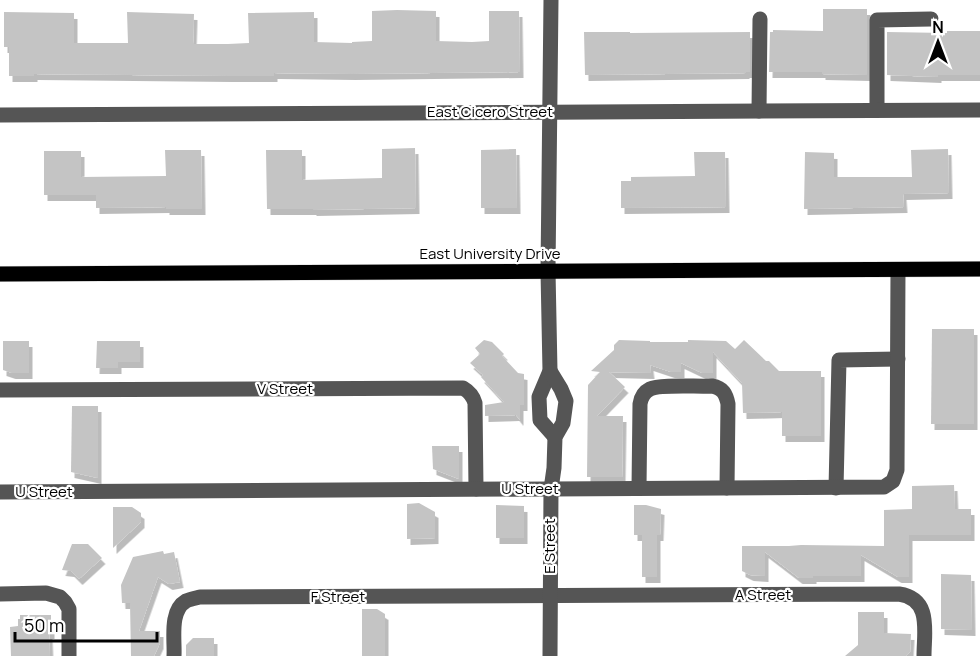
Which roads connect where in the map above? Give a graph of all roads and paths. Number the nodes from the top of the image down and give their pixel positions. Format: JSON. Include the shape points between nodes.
{"nodes":[{"id":1,"x":551,"y":0,"type":"edge"},
{"id":2,"x":760,"y":19,"type":"dead end"},
{"id":3,"x":932,"y":19,"type":"dead end"},
{"id":4,"x":980,"y":110,"type":"edge"},
{"id":5,"x":759,"y":111,"type":"junction"},
{"id":6,"x":877,"y":111,"type":"junction"},
{"id":7,"x":550,"y":112,"type":"junction"},
{"id":8,"x":0,"y":115,"type":"edge"},
{"id":9,"x":980,"y":269,"type":"edge"},
{"id":10,"x":898,"y":270,"type":"junction"},
{"id":11,"x":548,"y":271,"type":"junction"},
{"id":12,"x":0,"y":274,"type":"edge"},
{"id":13,"x":898,"y":359,"type":"junction"},
{"id":14,"x":550,"y":371,"type":"junction"},
{"id":15,"x":0,"y":390,"type":"edge"},
{"id":16,"x":555,"y":437,"type":"junction"},
{"id":17,"x":639,"y":488,"type":"junction"},
{"id":18,"x":727,"y":488,"type":"junction"},
{"id":19,"x":836,"y":488,"type":"junction"},
{"id":20,"x":476,"y":489,"type":"junction"},
{"id":21,"x":551,"y":489,"type":"junction"},
{"id":22,"x":0,"y":492,"type":"edge"},
{"id":23,"x":0,"y":594,"type":"edge"},
{"id":24,"x":550,"y":596,"type":"junction"},
{"id":25,"x":69,"y":656,"type":"edge"},
{"id":26,"x":174,"y":656,"type":"edge"},
{"id":27,"x":550,"y":656,"type":"edge"},
{"id":28,"x":924,"y":656,"type":"edge"}],
"edges":[{"from":1,"to":7,"type":"street","name":"E Street"},
{"from":2,"to":5,"type":"street"},
{"from":3,"to":6,"type":"street","via":[[877,20]]},
{"from":4,"to":6,"type":"street","name":"East Cicero Street"},
{"from":5,"to":6,"type":"street","name":"East Cicero Street"},
{"from":5,"to":7,"type":"street","name":"East Cicero Street"},
{"from":7,"to":8,"type":"street","name":"East Cicero Street"},
{"from":7,"to":11,"type":"street","name":"E Street"},
{"from":9,"to":10,"type":"main road","name":"East University Drive"},
{"from":10,"to":11,"type":"main road","name":"East University Drive"},
{"from":10,"to":13,"type":"street","name":"U Street"},
{"from":11,"to":12,"type":"main road","name":"East University Drive"},
{"from":11,"to":14,"type":"street","name":"E Street"},
{"from":13,"to":19,"type":"street","name":"U Street","via":[[897,470],[893,481],[884,487]]},
{"from":13,"to":19,"type":"street","via":[[839,360]]},
{"from":14,"to":16,"type":"street","name":"E Street","via":[[566,401],[563,423]]},
{"from":14,"to":16,"type":"street","name":"E Street","via":[[539,397],[540,420]]},
{"from":15,"to":20,"type":"street","name":"V Street","via":[[463,388],[476,403]]},
{"from":16,"to":21,"type":"street","name":"E Street"},
{"from":17,"to":18,"type":"street","name":"U Street"},
{"from":17,"to":18,"type":"street","via":[[640,404],[644,393],[658,387],[712,386],[723,390],[728,404]]},
{"from":17,"to":21,"type":"street","name":"U Street"},
{"from":18,"to":19,"type":"street","name":"U Street"},
{"from":20,"to":21,"type":"street","name":"U Street"},
{"from":20,"to":22,"type":"street","name":"U Street"},
{"from":21,"to":24,"type":"street","name":"E Street"},
{"from":23,"to":25,"type":"street","via":[[46,593],[60,597],[69,609]]},
{"from":24,"to":26,"type":"street","name":"F Street","via":[[200,597],[186,601],[176,614]]},
{"from":24,"to":27,"type":"street","name":"E Street"},
{"from":24,"to":28,"type":"street","name":"A Street","via":[[908,595],[915,598],[923,611]]}]}
